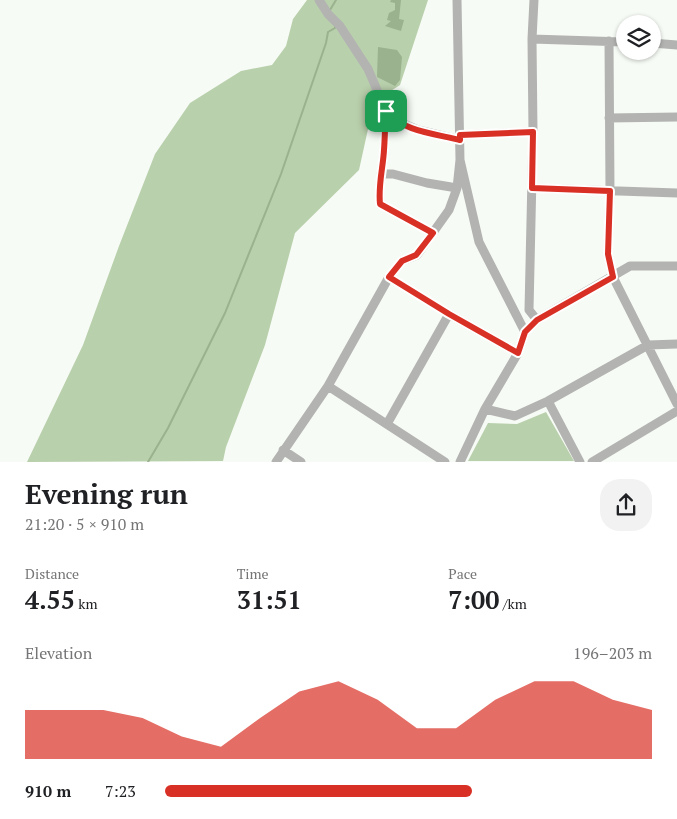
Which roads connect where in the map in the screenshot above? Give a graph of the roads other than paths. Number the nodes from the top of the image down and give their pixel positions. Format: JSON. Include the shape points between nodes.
{"nodes":[{"id":1,"x":319,"y":0,"type":"edge"},
{"id":2,"x":457,"y":0,"type":"edge"},
{"id":3,"x":534,"y":0,"type":"edge"},
{"id":4,"x":532,"y":39,"type":"junction"},
{"id":5,"x":609,"y":41,"type":"junction"},
{"id":6,"x":616,"y":41,"type":"edge"},
{"id":7,"x":661,"y":44,"type":"edge"},
{"id":8,"x":677,"y":45,"type":"edge"},
{"id":9,"x":386,"y":111,"type":"junction"},
{"id":10,"x":677,"y":117,"type":"edge"},
{"id":11,"x":609,"y":118,"type":"junction"},
{"id":12,"x":533,"y":132,"type":"junction"},
{"id":13,"x":460,"y":137,"type":"junction"},
{"id":14,"x":460,"y":160,"type":"junction"},
{"id":15,"x":381,"y":174,"type":"junction"},
{"id":16,"x":458,"y":188,"type":"junction"},
{"id":17,"x":532,"y":188,"type":"junction"},
{"id":18,"x":610,"y":191,"type":"junction"},
{"id":19,"x":677,"y":193,"type":"edge"},
{"id":20,"x":433,"y":233,"type":"junction"},
{"id":21,"x":677,"y":266,"type":"edge"},
{"id":22,"x":389,"y":277,"type":"junction"},
{"id":23,"x":613,"y":277,"type":"junction"},
{"id":24,"x":449,"y":314,"type":"junction"},
{"id":25,"x":537,"y":320,"type":"junction"},
{"id":26,"x":525,"y":332,"type":"junction"},
{"id":27,"x":677,"y":344,"type":"edge"},
{"id":28,"x":648,"y":345,"type":"junction"},
{"id":29,"x":518,"y":353,"type":"junction"},
{"id":30,"x":328,"y":386,"type":"junction"},
{"id":31,"x":548,"y":401,"type":"junction"},
{"id":32,"x":677,"y":404,"type":"edge"},
{"id":33,"x":485,"y":409,"type":"junction"},
{"id":34,"x":677,"y":411,"type":"edge"},
{"id":35,"x":387,"y":424,"type":"junction"},
{"id":36,"x":283,"y":450,"type":"junction"},
{"id":37,"x":276,"y":462,"type":"edge"},
{"id":38,"x":301,"y":462,"type":"edge"},
{"id":39,"x":445,"y":462,"type":"edge"},
{"id":40,"x":460,"y":462,"type":"edge"},
{"id":41,"x":580,"y":462,"type":"edge"},
{"id":42,"x":592,"y":462,"type":"edge"}],
"edges":[{"from":1,"to":9,"type":"street","via":[[368,69]]},
{"from":2,"to":13,"type":"street"},
{"from":3,"to":4,"type":"street"},
{"from":4,"to":5,"type":"street"},
{"from":4,"to":12,"type":"street"},
{"from":5,"to":6,"type":"street"},
{"from":5,"to":11,"type":"street"},
{"from":7,"to":8,"type":"street"},
{"from":9,"to":13,"type":"street","via":[[392,119],[418,130]]},
{"from":9,"to":15,"type":"street"},
{"from":10,"to":11,"type":"street"},
{"from":11,"to":18,"type":"street"},
{"from":12,"to":13,"type":"street"},
{"from":12,"to":17,"type":"street"},
{"from":13,"to":14,"type":"street"},
{"from":14,"to":16,"type":"street"},
{"from":14,"to":26,"type":"street","via":[[479,242]]},
{"from":15,"to":16,"type":"street"},
{"from":15,"to":20,"type":"street","via":[[380,204]]},
{"from":16,"to":20,"type":"street","via":[[449,210]]},
{"from":17,"to":18,"type":"street"},
{"from":17,"to":25,"type":"street","via":[[529,310]]},
{"from":18,"to":19,"type":"street"},
{"from":18,"to":23,"type":"street","via":[[608,254]]},
{"from":20,"to":22,"type":"street","via":[[416,255],[402,261]]},
{"from":21,"to":23,"type":"street","via":[[630,266]]},
{"from":22,"to":24,"type":"street"},
{"from":22,"to":30,"type":"street"},
{"from":23,"to":25,"type":"street"},
{"from":23,"to":28,"type":"street"},
{"from":24,"to":29,"type":"street"},
{"from":24,"to":35,"type":"street"},
{"from":25,"to":26,"type":"street"},
{"from":26,"to":29,"type":"street"},
{"from":27,"to":28,"type":"street"},
{"from":28,"to":31,"type":"street"},
{"from":28,"to":32,"type":"street"},
{"from":29,"to":33,"type":"street"},
{"from":30,"to":35,"type":"street"},
{"from":30,"to":36,"type":"street"},
{"from":31,"to":33,"type":"street","via":[[515,416]]},
{"from":31,"to":41,"type":"street"},
{"from":33,"to":40,"type":"street"},
{"from":34,"to":42,"type":"street"},
{"from":35,"to":39,"type":"street"},
{"from":36,"to":37,"type":"street"},
{"from":36,"to":38,"type":"street"}]}
